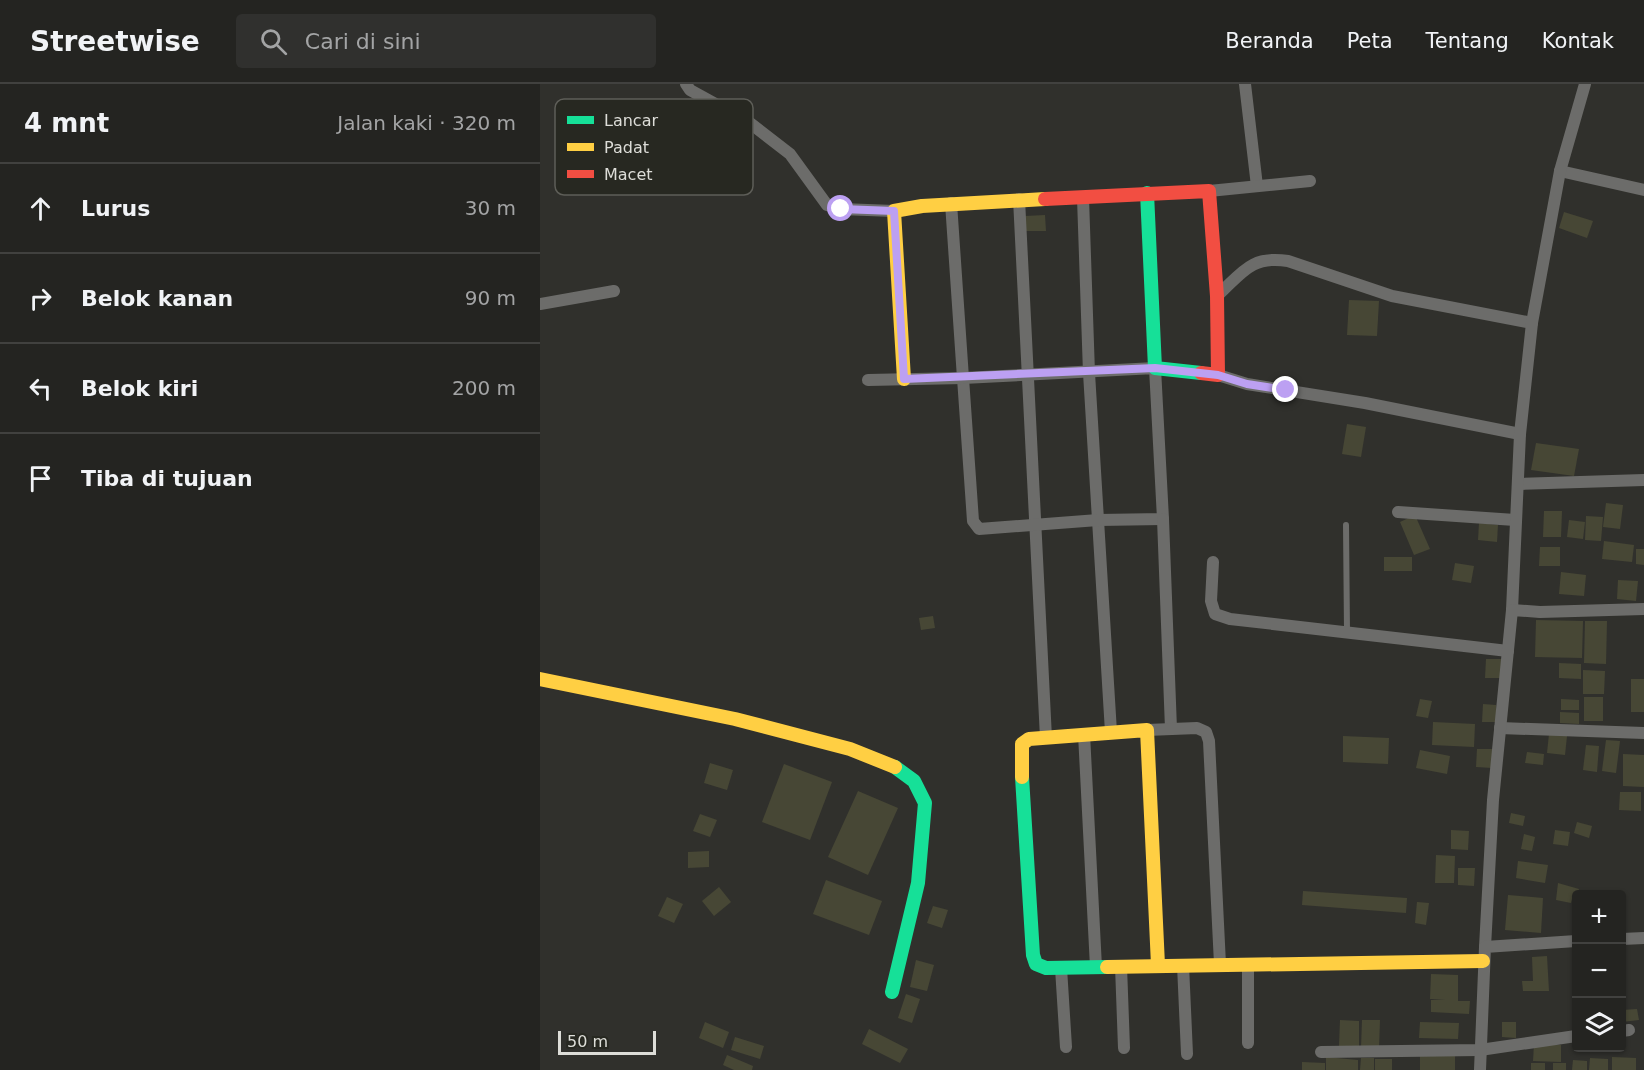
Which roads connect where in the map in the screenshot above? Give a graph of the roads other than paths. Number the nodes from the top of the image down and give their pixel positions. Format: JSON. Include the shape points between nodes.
{"nodes":[{"id":1,"x":686,"y":84,"type":"edge"},
{"id":2,"x":1245,"y":84,"type":"edge"},
{"id":3,"x":1585,"y":84,"type":"edge"},
{"id":4,"x":706,"y":99,"type":"edge"},
{"id":5,"x":753,"y":125,"type":"edge"},
{"id":6,"x":1560,"y":171,"type":"junction"},
{"id":7,"x":1310,"y":181,"type":"dead end"},
{"id":8,"x":1257,"y":186,"type":"junction"},
{"id":9,"x":1644,"y":190,"type":"edge"},
{"id":10,"x":1209,"y":191,"type":"junction"},
{"id":11,"x":1147,"y":193,"type":"junction"},
{"id":12,"x":1083,"y":198,"type":"junction"},
{"id":13,"x":1019,"y":199,"type":"junction"},
{"id":14,"x":951,"y":203,"type":"junction"},
{"id":15,"x":894,"y":211,"type":"junction"},
{"id":16,"x":614,"y":291,"type":"dead end"},
{"id":17,"x":1217,"y":296,"type":"junction"},
{"id":18,"x":540,"y":304,"type":"edge"},
{"id":19,"x":1532,"y":322,"type":"junction"},
{"id":20,"x":1155,"y":368,"type":"junction"},
{"id":21,"x":1089,"y":373,"type":"junction"},
{"id":22,"x":1027,"y":375,"type":"junction"},
{"id":23,"x":1218,"y":375,"type":"junction"},
{"id":24,"x":963,"y":378,"type":"junction"},
{"id":25,"x":904,"y":379,"type":"junction"},
{"id":26,"x":868,"y":380,"type":"dead end"},
{"id":27,"x":1520,"y":434,"type":"junction"},
{"id":28,"x":1644,"y":480,"type":"edge"},
{"id":29,"x":1519,"y":484,"type":"junction"},
{"id":30,"x":1398,"y":512,"type":"dead end"},
{"id":31,"x":1163,"y":519,"type":"junction"},
{"id":32,"x":1098,"y":520,"type":"junction"},
{"id":33,"x":1515,"y":520,"type":"junction"},
{"id":34,"x":1034,"y":525,"type":"junction"},
{"id":35,"x":1346,"y":525,"type":"dead end"},
{"id":36,"x":1213,"y":562,"type":"dead end"},
{"id":37,"x":1644,"y":609,"type":"edge"},
{"id":38,"x":1512,"y":610,"type":"junction"},
{"id":39,"x":1347,"y":632,"type":"junction"},
{"id":40,"x":1508,"y":651,"type":"junction"},
{"id":41,"x":540,"y":679,"type":"edge"},
{"id":42,"x":1500,"y":728,"type":"junction"},
{"id":43,"x":1171,"y":729,"type":"junction"},
{"id":44,"x":1147,"y":730,"type":"junction"},
{"id":45,"x":1111,"y":732,"type":"junction"},
{"id":46,"x":1644,"y":733,"type":"edge"},
{"id":47,"x":1084,"y":734,"type":"junction"},
{"id":48,"x":1046,"y":738,"type":"junction"},
{"id":49,"x":1644,"y":938,"type":"edge"},
{"id":50,"x":1626,"y":939,"type":"edge"},
{"id":51,"x":1572,"y":942,"type":"edge"},
{"id":52,"x":1484,"y":954,"type":"junction"},
{"id":53,"x":1220,"y":964,"type":"junction"},
{"id":54,"x":1248,"y":964,"type":"junction"},
{"id":55,"x":1158,"y":965,"type":"junction"},
{"id":56,"x":1184,"y":965,"type":"junction"},
{"id":57,"x":1121,"y":966,"type":"junction"},
{"id":58,"x":1096,"y":967,"type":"junction"},
{"id":59,"x":1061,"y":968,"type":"junction"},
{"id":60,"x":892,"y":992,"type":"dead end"},
{"id":61,"x":1572,"y":1037,"type":"edge"},
{"id":62,"x":1248,"y":1043,"type":"dead end"},
{"id":63,"x":1066,"y":1047,"type":"dead end"},
{"id":64,"x":1124,"y":1048,"type":"dead end"},
{"id":65,"x":1480,"y":1050,"type":"junction"},
{"id":66,"x":1321,"y":1052,"type":"dead end"},
{"id":67,"x":1187,"y":1054,"type":"dead end"},
{"id":68,"x":1480,"y":1070,"type":"edge"}],
"edges":[{"from":1,"to":4,"type":"street"},
{"from":2,"to":8,"type":"street"},
{"from":3,"to":6,"type":"street"},
{"from":5,"to":15,"type":"street","via":[[790,154],[827,206]]},
{"from":6,"to":9,"type":"street"},
{"from":6,"to":19,"type":"street"},
{"from":7,"to":8,"type":"street"},
{"from":8,"to":10,"type":"street"},
{"from":10,"to":11,"type":"street"},
{"from":10,"to":17,"type":"street"},
{"from":11,"to":12,"type":"street"},
{"from":11,"to":20,"type":"street"},
{"from":12,"to":13,"type":"street"},
{"from":12,"to":21,"type":"street"},
{"from":13,"to":14,"type":"street"},
{"from":13,"to":22,"type":"street"},
{"from":14,"to":15,"type":"street"},
{"from":14,"to":24,"type":"street"},
{"from":15,"to":25,"type":"street"},
{"from":16,"to":18,"type":"street"},
{"from":17,"to":19,"type":"street","via":[[1257,261],[1271,258],[1392,296]]},
{"from":17,"to":23,"type":"street"},
{"from":19,"to":27,"type":"street"},
{"from":20,"to":21,"type":"street"},
{"from":20,"to":23,"type":"street"},
{"from":20,"to":31,"type":"street"},
{"from":21,"to":22,"type":"street"},
{"from":21,"to":32,"type":"street"},
{"from":22,"to":24,"type":"street"},
{"from":22,"to":34,"type":"street"},
{"from":23,"to":27,"type":"street","via":[[1247,384]]},
{"from":24,"to":25,"type":"street"},
{"from":24,"to":34,"type":"street","via":[[973,521],[979,529]]},
{"from":25,"to":26,"type":"street"},
{"from":27,"to":29,"type":"street"},
{"from":28,"to":29,"type":"street"},
{"from":29,"to":33,"type":"street"},
{"from":30,"to":33,"type":"street"},
{"from":31,"to":32,"type":"street"},
{"from":31,"to":43,"type":"street"},
{"from":32,"to":34,"type":"street"},
{"from":32,"to":45,"type":"street"},
{"from":33,"to":38,"type":"street"},
{"from":34,"to":48,"type":"street"},
{"from":35,"to":39,"type":"lane"},
{"from":36,"to":39,"type":"street","via":[[1211,601],[1215,614]]},
{"from":37,"to":38,"type":"street"},
{"from":38,"to":40,"type":"street"},
{"from":39,"to":40,"type":"street"},
{"from":40,"to":42,"type":"street"},
{"from":41,"to":60,"type":"street","via":[[735,719],[850,749],[890,763],[914,781],[925,803],[924,832],[918,883]]},
{"from":42,"to":46,"type":"street"},
{"from":42,"to":52,"type":"street"},
{"from":43,"to":44,"type":"street"},
{"from":43,"to":53,"type":"street","via":[[1197,728],[1206,732],[1209,741]]},
{"from":44,"to":45,"type":"street"},
{"from":44,"to":55,"type":"street"},
{"from":45,"to":47,"type":"street"},
{"from":47,"to":48,"type":"street"},
{"from":47,"to":58,"type":"street"},
{"from":48,"to":59,"type":"street","via":[[1029,739],[1022,744],[1033,955],[1036,964]]},
{"from":49,"to":50,"type":"street"},
{"from":51,"to":52,"type":"street"},
{"from":52,"to":54,"type":"street"},
{"from":52,"to":65,"type":"street"},
{"from":53,"to":54,"type":"street"},
{"from":53,"to":56,"type":"street"},
{"from":54,"to":62,"type":"street"},
{"from":55,"to":56,"type":"street"},
{"from":55,"to":57,"type":"street"},
{"from":56,"to":67,"type":"street"},
{"from":57,"to":58,"type":"street"},
{"from":57,"to":64,"type":"street"},
{"from":58,"to":59,"type":"street"},
{"from":59,"to":63,"type":"street"},
{"from":61,"to":65,"type":"street"},
{"from":65,"to":66,"type":"street"},
{"from":65,"to":68,"type":"street"}]}
